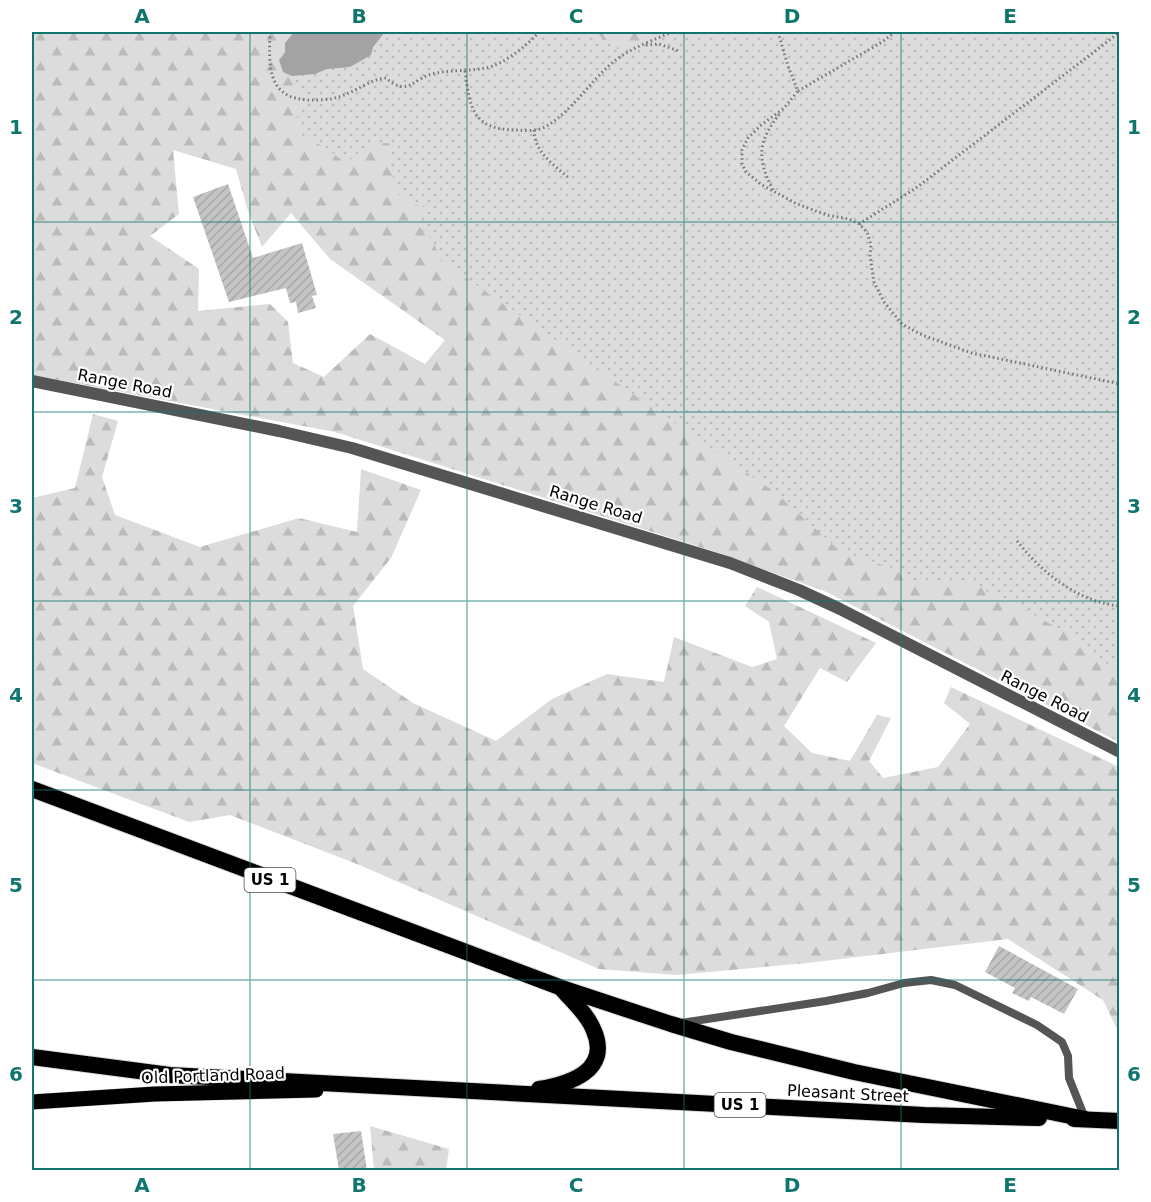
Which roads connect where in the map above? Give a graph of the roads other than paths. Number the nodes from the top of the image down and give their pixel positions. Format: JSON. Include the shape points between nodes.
{"nodes":[{"id":1,"x":32,"y":381,"type":"edge"},
{"id":2,"x":1119,"y":752,"type":"edge"},
{"id":3,"x":32,"y":789,"type":"edge"},
{"id":4,"x":562,"y":988,"type":"junction"},
{"id":5,"x":671,"y":1024,"type":"junction"},
{"id":6,"x":32,"y":1057,"type":"edge"},
{"id":7,"x":395,"y":1088,"type":"junction"},
{"id":8,"x":518,"y":1093,"type":"junction"},
{"id":9,"x":32,"y":1102,"type":"edge"},
{"id":10,"x":1085,"y":1119,"type":"junction"},
{"id":11,"x":1119,"y":1121,"type":"edge"}],
"edges":[{"from":1,"to":2,"type":"street","name":"Range Road","via":[[352,448],[730,563],[840,609]]},
{"from":3,"to":4,"type":"highway","number":"US 1"},
{"from":4,"to":5,"type":"highway","number":"US 1"},
{"from":4,"to":8,"type":"highway","via":[[594,1031],[596,1056],[583,1076]]},
{"from":5,"to":10,"type":"highway","number":"US 1","via":[[854,1072]]},
{"from":5,"to":10,"type":"lane","via":[[826,1001],[931,980],[955,986],[1036,1025],[1062,1042],[1068,1056],[1069,1078]]},
{"from":6,"to":7,"type":"highway","name":"Pleasant Street","via":[[170,1075]]},
{"from":7,"to":8,"type":"highway","name":"Pleasant Street","number":"US 1"},
{"from":7,"to":9,"type":"main road","name":"Old Portland Road","number":"US 1","via":[[155,1094]]},
{"from":8,"to":10,"type":"highway","name":"Pleasant Street","number":"US 1","via":[[924,1115]]},
{"from":10,"to":11,"type":"highway","name":"Pleasant Street","number":"US 1"}]}
